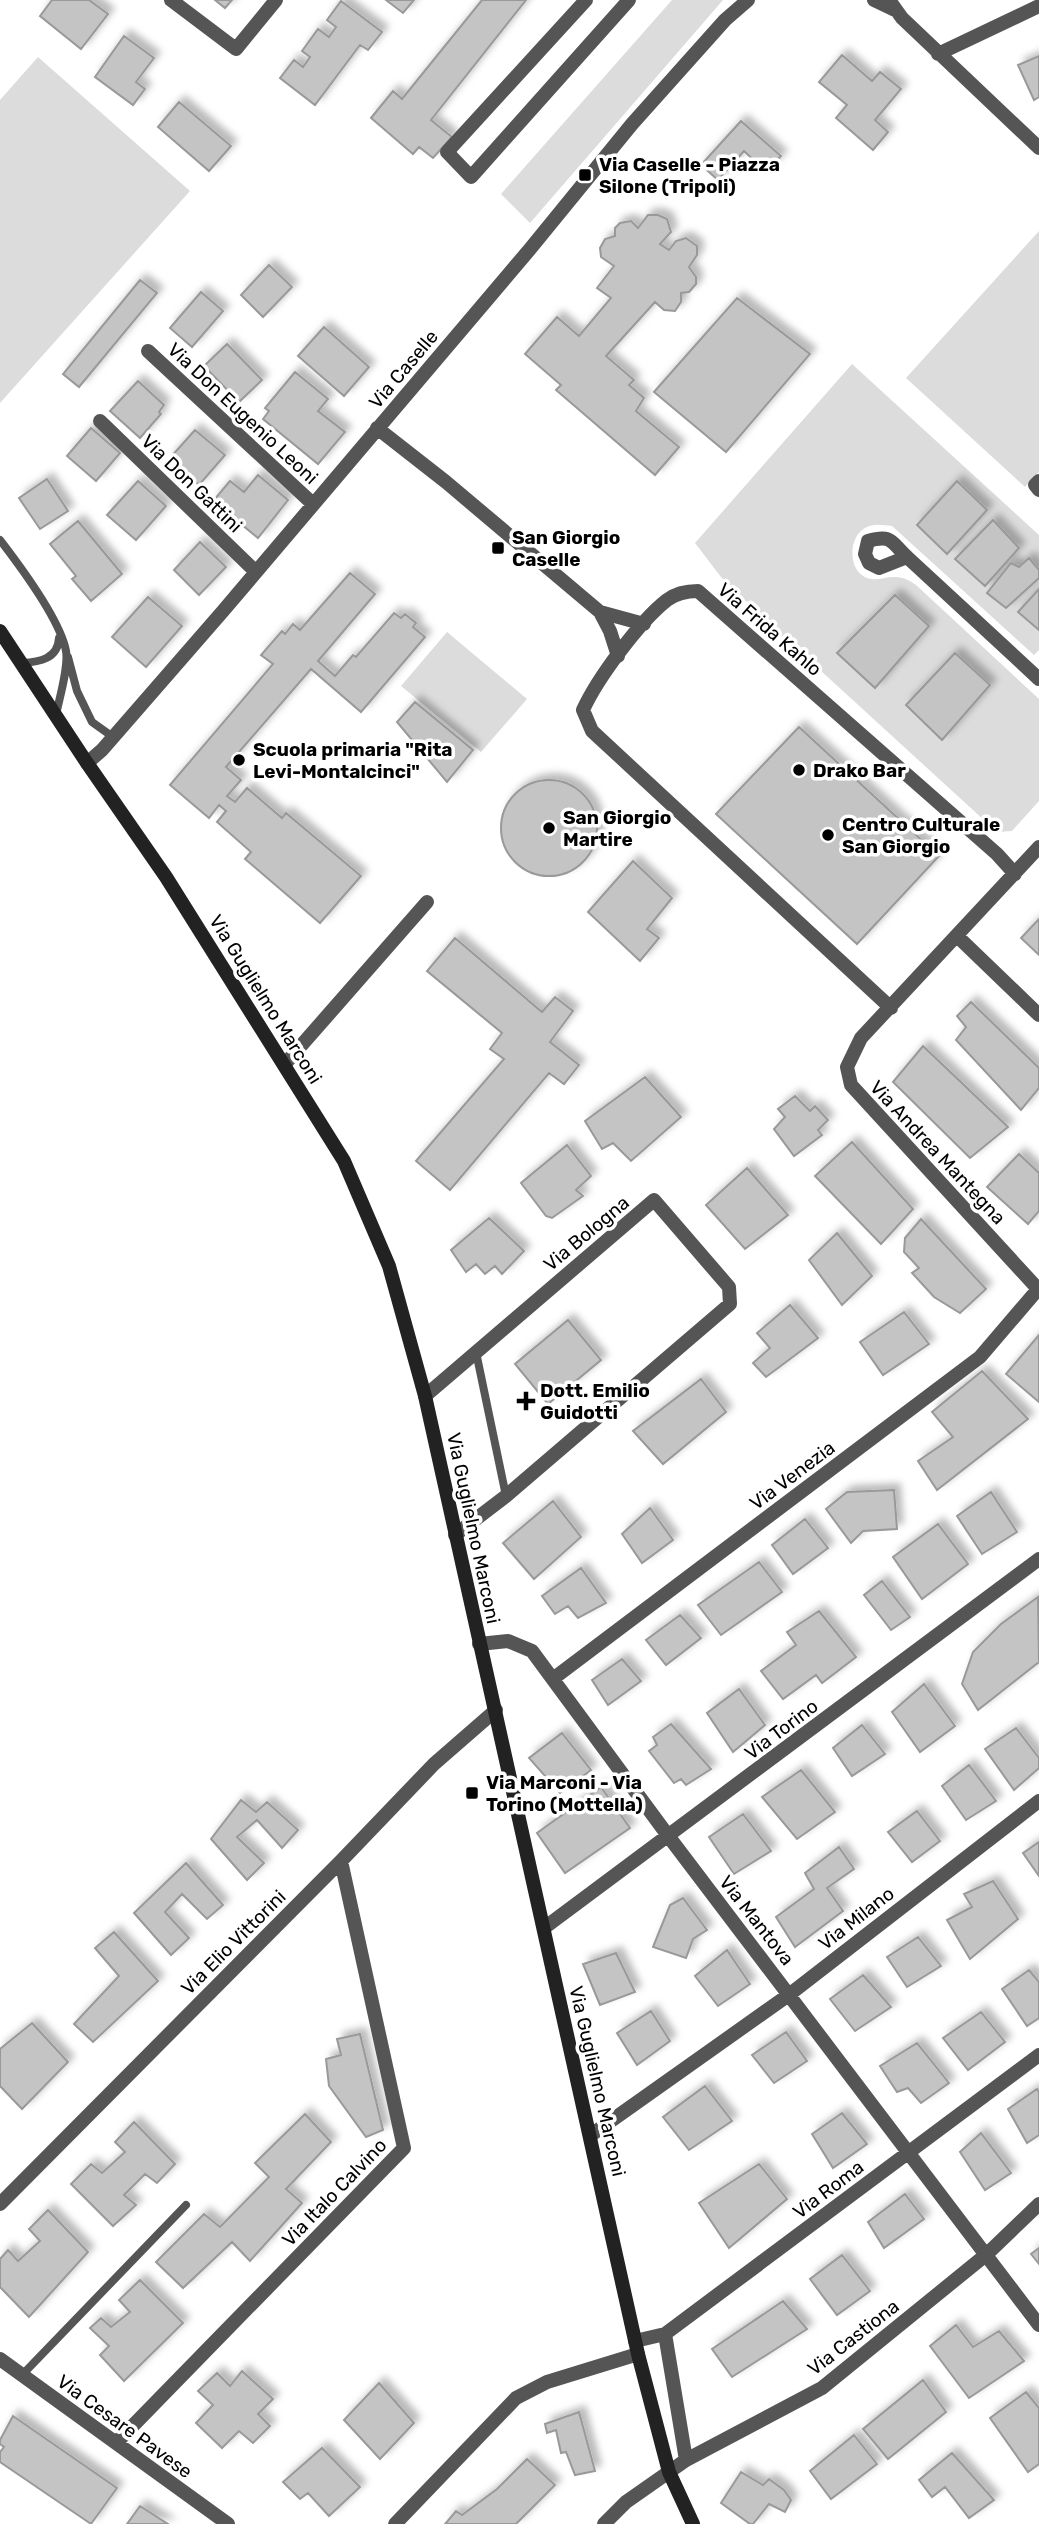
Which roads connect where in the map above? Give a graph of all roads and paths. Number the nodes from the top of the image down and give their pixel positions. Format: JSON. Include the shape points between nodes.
{"nodes":[{"id":1,"x":171,"y":0,"type":"edge"},
{"id":2,"x":276,"y":0,"type":"edge"},
{"id":3,"x":586,"y":0,"type":"edge"},
{"id":4,"x":629,"y":0,"type":"edge"},
{"id":5,"x":748,"y":0,"type":"edge"},
{"id":6,"x":874,"y":0,"type":"edge"},
{"id":7,"x":893,"y":6,"type":"edge"},
{"id":8,"x":1039,"y":6,"type":"edge"},
{"id":9,"x":938,"y":54,"type":"junction"},
{"id":10,"x":1039,"y":148,"type":"edge"},
{"id":11,"x":148,"y":351,"type":"dead end"},
{"id":12,"x":100,"y":421,"type":"dead end"},
{"id":13,"x":377,"y":428,"type":"junction"},
{"id":14,"x":1039,"y":481,"type":"edge"},
{"id":15,"x":1039,"y":490,"type":"edge"},
{"id":16,"x":313,"y":504,"type":"junction"},
{"id":17,"x":0,"y":540,"type":"edge"},
{"id":18,"x":907,"y":557,"type":"dead end"},
{"id":19,"x":256,"y":572,"type":"junction"},
{"id":20,"x":600,"y":612,"type":"junction"},
{"id":21,"x":643,"y":624,"type":"junction"},
{"id":22,"x":0,"y":631,"type":"edge"},
{"id":23,"x":60,"y":632,"type":"junction"},
{"id":24,"x":67,"y":653,"type":"junction"},
{"id":25,"x":618,"y":656,"type":"junction"},
{"id":26,"x":22,"y":663,"type":"junction"},
{"id":27,"x":1039,"y":679,"type":"edge"},
{"id":28,"x":57,"y":715,"type":"junction"},
{"id":29,"x":113,"y":737,"type":"junction"},
{"id":30,"x":87,"y":763,"type":"junction"},
{"id":31,"x":1039,"y":847,"type":"edge"},
{"id":32,"x":1015,"y":874,"type":"junction"},
{"id":33,"x":427,"y":902,"type":"dead end"},
{"id":34,"x":957,"y":936,"type":"junction"},
{"id":35,"x":891,"y":1008,"type":"junction"},
{"id":36,"x":1039,"y":1015,"type":"edge"},
{"id":37,"x":285,"y":1064,"type":"junction"},
{"id":38,"x":1038,"y":1289,"type":"edge"},
{"id":39,"x":476,"y":1352,"type":"junction"},
{"id":40,"x":425,"y":1396,"type":"junction"},
{"id":41,"x":506,"y":1496,"type":"junction"},
{"id":42,"x":455,"y":1535,"type":"junction"},
{"id":43,"x":1039,"y":1559,"type":"edge"},
{"id":44,"x":479,"y":1644,"type":"junction"},
{"id":45,"x":554,"y":1678,"type":"junction"},
{"id":46,"x":496,"y":1710,"type":"junction"},
{"id":47,"x":1039,"y":1801,"type":"edge"},
{"id":48,"x":669,"y":1837,"type":"junction"},
{"id":49,"x":341,"y":1861,"type":"junction"},
{"id":50,"x":544,"y":1928,"type":"junction"},
{"id":51,"x":790,"y":1994,"type":"junction"},
{"id":52,"x":1039,"y":2055,"type":"edge"},
{"id":53,"x":591,"y":2135,"type":"junction"},
{"id":54,"x":909,"y":2153,"type":"junction"},
{"id":55,"x":0,"y":2204,"type":"edge"},
{"id":56,"x":1039,"y":2204,"type":"edge"},
{"id":57,"x":186,"y":2205,"type":"dead end"},
{"id":58,"x":987,"y":2254,"type":"junction"},
{"id":59,"x":1039,"y":2325,"type":"edge"},
{"id":60,"x":666,"y":2334,"type":"junction"},
{"id":61,"x":636,"y":2348,"type":"junction"},
{"id":62,"x":0,"y":2359,"type":"edge"},
{"id":63,"x":22,"y":2375,"type":"junction"},
{"id":64,"x":116,"y":2443,"type":"junction"},
{"id":65,"x":687,"y":2460,"type":"junction"},
{"id":66,"x":669,"y":2472,"type":"junction"},
{"id":67,"x":228,"y":2524,"type":"edge"},
{"id":68,"x":395,"y":2524,"type":"edge"},
{"id":69,"x":604,"y":2524,"type":"edge"},
{"id":70,"x":693,"y":2524,"type":"edge"}],
"edges":[{"from":1,"to":2,"type":"street","via":[[236,48]]},
{"from":3,"to":4,"type":"street","via":[[447,152],[471,177]]},
{"from":5,"to":13,"type":"street","name":"Via Caselle","via":[[632,124]]},
{"from":6,"to":7,"type":"street"},
{"from":7,"to":9,"type":"street"},
{"from":8,"to":9,"type":"street"},
{"from":9,"to":10,"type":"street"},
{"from":11,"to":16,"type":"street","name":"Via Don Eugenio Leoni"},
{"from":12,"to":19,"type":"street","name":"Via Don Gattini"},
{"from":13,"to":16,"type":"street","name":"Via Caselle"},
{"from":13,"to":20,"type":"street"},
{"from":14,"to":15,"type":"street","via":[[1035,485]]},
{"from":16,"to":19,"type":"street","name":"Via Caselle"},
{"from":17,"to":23,"type":"lane","via":[[26,573]]},
{"from":18,"to":27,"type":"street"},
{"from":19,"to":29,"type":"street","name":"Via Caselle"},
{"from":20,"to":21,"type":"street"},
{"from":20,"to":25,"type":"street"},
{"from":21,"to":25,"type":"street","name":"Via Frida Kahlo"},
{"from":21,"to":32,"type":"street","name":"Via Frida Kahlo","via":[[668,599],[698,591]]},
{"from":22,"to":26,"type":"main road","name":"Via Guglielmo Marconi"},
{"from":23,"to":24,"type":"lane"},
{"from":23,"to":26,"type":"lane","via":[[52,656]]},
{"from":24,"to":28,"type":"lane"},
{"from":24,"to":29,"type":"lane","via":[[77,691],[92,722]]},
{"from":25,"to":35,"type":"street","name":"Via Frida Kahlo","via":[[593,688],[583,710],[592,732]]},
{"from":26,"to":28,"type":"main road","name":"Via Guglielmo Marconi"},
{"from":28,"to":30,"type":"main road","name":"Via Guglielmo Marconi"},
{"from":29,"to":30,"type":"street","name":"Via Caselle"},
{"from":30,"to":37,"type":"main road","name":"Via Guglielmo Marconi"},
{"from":31,"to":32,"type":"street","name":"Via Andrea Mantegna"},
{"from":32,"to":34,"type":"street","name":"Via Andrea Mantegna"},
{"from":33,"to":37,"type":"street"},
{"from":34,"to":35,"type":"street","name":"Via Andrea Mantegna"},
{"from":34,"to":36,"type":"street"},
{"from":35,"to":38,"type":"street","name":"Via Andrea Mantegna","via":[[851,1054],[847,1067],[851,1086]]},
{"from":37,"to":40,"type":"main road","name":"Via Guglielmo Marconi","via":[[344,1161],[389,1266]]},
{"from":38,"to":45,"type":"street","name":"Via Venezia","via":[[980,1357]]},
{"from":39,"to":40,"type":"street","name":"Via Bologna"},
{"from":39,"to":41,"type":"lane"},
{"from":39,"to":41,"type":"street","name":"Via Bologna","via":[[654,1200],[729,1287],[730,1304]]},
{"from":40,"to":42,"type":"main road","name":"Via Guglielmo Marconi"},
{"from":41,"to":42,"type":"street","name":"Via Bologna"},
{"from":42,"to":44,"type":"main road","name":"Via Guglielmo Marconi"},
{"from":43,"to":48,"type":"street","name":"Via Torino"},
{"from":44,"to":45,"type":"street","name":"Via Mantova","via":[[508,1641],[532,1651]]},
{"from":44,"to":46,"type":"main road","name":"Via Guglielmo Marconi"},
{"from":45,"to":48,"type":"street","name":"Via Mantova"},
{"from":46,"to":49,"type":"street","name":"Via Elio Vittorini","via":[[434,1764]]},
{"from":46,"to":50,"type":"main road","name":"Via Guglielmo Marconi"},
{"from":47,"to":51,"type":"street","name":"Via Milano"},
{"from":48,"to":50,"type":"street","name":"Via Torino"},
{"from":48,"to":51,"type":"street","name":"Via Mantova"},
{"from":49,"to":55,"type":"street","name":"Via Elio Vittorini"},
{"from":49,"to":64,"type":"street","name":"Via Italo Calvino","via":[[404,2148]]},
{"from":50,"to":53,"type":"main road","name":"Via Guglielmo Marconi"},
{"from":51,"to":53,"type":"street","name":"Via Milano"},
{"from":51,"to":54,"type":"street","name":"Via Mantova"},
{"from":52,"to":54,"type":"street","name":"Via Roma"},
{"from":53,"to":61,"type":"main road","name":"Via Guglielmo Marconi"},
{"from":54,"to":58,"type":"street","name":"Via Mantova"},
{"from":54,"to":60,"type":"street","name":"Via Roma"},
{"from":56,"to":58,"type":"street","name":"Via Castiona"},
{"from":57,"to":63,"type":"lane"},
{"from":58,"to":59,"type":"street","name":"Via Mantova"},
{"from":58,"to":65,"type":"street","name":"Via Castiona","via":[[822,2388]]},
{"from":60,"to":61,"type":"street","name":"Via Roma"},
{"from":60,"to":65,"type":"street"},
{"from":61,"to":66,"type":"main road","name":"Via Guglielmo Marconi"},
{"from":61,"to":68,"type":"street","via":[[516,2398]]},
{"from":62,"to":63,"type":"street","name":"Via Cesare Pavese"},
{"from":63,"to":64,"type":"street","name":"Via Cesare Pavese"},
{"from":64,"to":67,"type":"street","name":"Via Cesare Pavese"},
{"from":65,"to":66,"type":"street","name":"Via Castiona"},
{"from":66,"to":69,"type":"street","name":"Via Castiona"},
{"from":66,"to":70,"type":"main road","name":"Via Guglielmo Marconi"}]}
